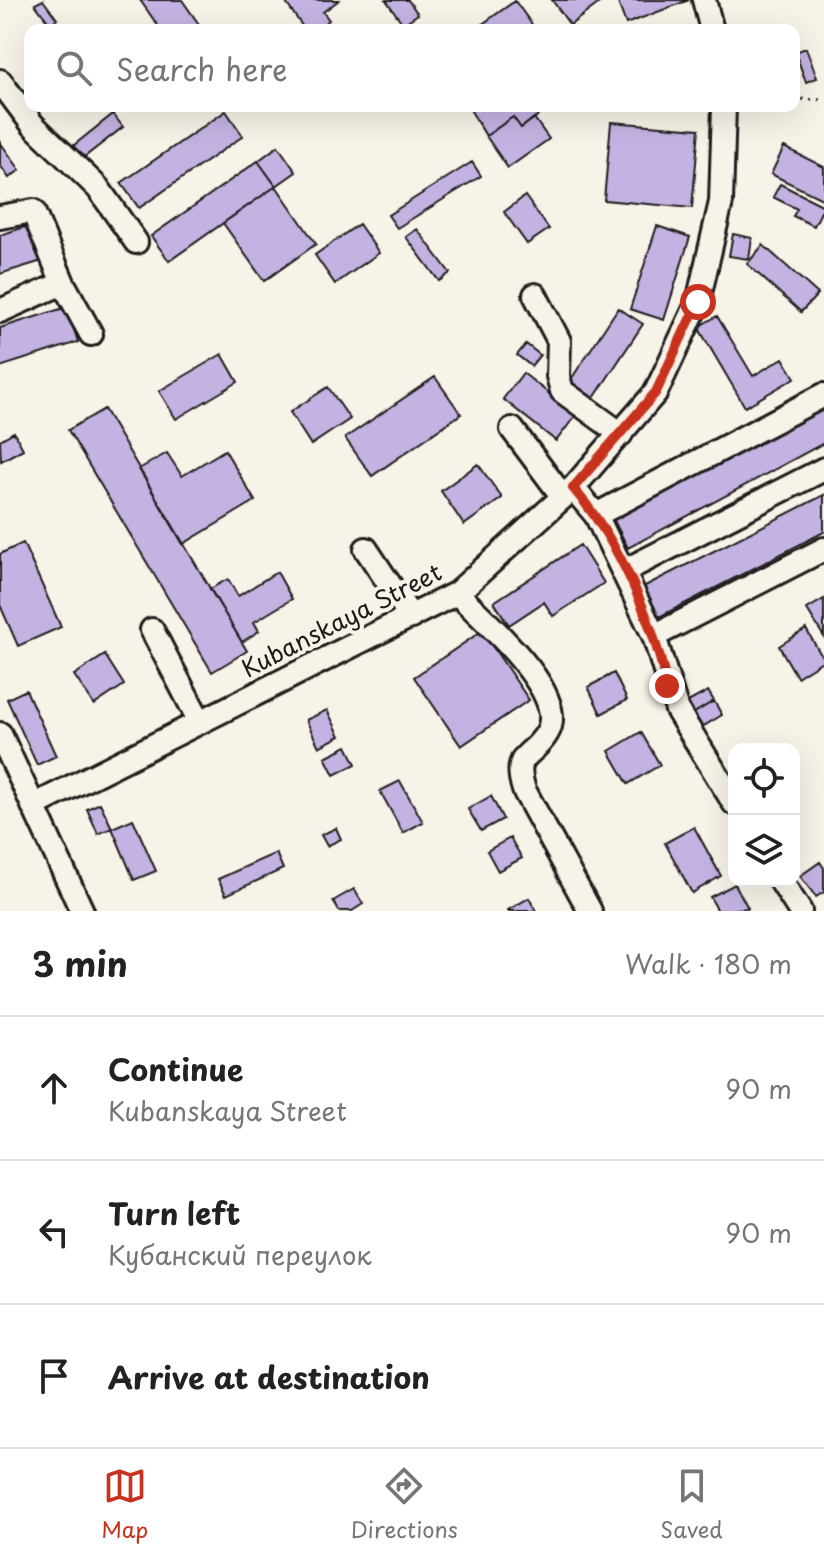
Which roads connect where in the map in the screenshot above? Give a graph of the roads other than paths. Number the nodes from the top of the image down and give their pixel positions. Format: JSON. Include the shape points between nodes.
{"nodes":[{"id":1,"x":704,"y":0,"type":"edge"},
{"id":2,"x":710,"y":24,"type":"edge"},
{"id":3,"x":0,"y":81,"type":"edge"},
{"id":4,"x":724,"y":112,"type":"edge"},
{"id":5,"x":0,"y":217,"type":"edge"},
{"id":6,"x":136,"y":242,"type":"dead end"},
{"id":7,"x":63,"y":283,"type":"junction"},
{"id":8,"x":535,"y":295,"type":"dead end"},
{"id":9,"x":0,"y":311,"type":"edge"},
{"id":10,"x":91,"y":334,"type":"dead end"},
{"id":11,"x":824,"y":395,"type":"edge"},
{"id":12,"x":512,"y":429,"type":"dead end"},
{"id":13,"x":621,"y":434,"type":"junction"},
{"id":14,"x":824,"y":469,"type":"edge"},
{"id":15,"x":568,"y":492,"type":"junction"},
{"id":16,"x":596,"y":515,"type":"junction"},
{"id":17,"x":366,"y":549,"type":"dead end"},
{"id":18,"x":824,"y":549,"type":"edge"},
{"id":19,"x":624,"y":571,"type":"junction"},
{"id":20,"x":457,"y":593,"type":"junction"},
{"id":21,"x":411,"y":617,"type":"junction"},
{"id":22,"x":152,"y":630,"type":"dead end"},
{"id":23,"x":654,"y":636,"type":"junction"},
{"id":24,"x":200,"y":722,"type":"junction"},
{"id":25,"x":0,"y":734,"type":"edge"},
{"id":26,"x":728,"y":793,"type":"edge"},
{"id":27,"x":33,"y":806,"type":"junction"},
{"id":28,"x":785,"y":887,"type":"edge"},
{"id":29,"x":82,"y":911,"type":"edge"},
{"id":30,"x":590,"y":911,"type":"edge"},
{"id":31,"x":800,"y":911,"type":"edge"}],
"edges":[{"from":1,"to":2,"type":"street"},
{"from":3,"to":6,"type":"street","via":[[33,125],[98,188]]},
{"from":4,"to":13,"type":"street","name":"Kubanskaya Street","via":[[721,202],[698,302],[656,392]]},
{"from":5,"to":7,"type":"street","via":[[33,211]]},
{"from":7,"to":9,"type":"street"},
{"from":7,"to":10,"type":"street"},
{"from":8,"to":13,"type":"street","via":[[559,341],[562,391]]},
{"from":11,"to":16,"type":"street"},
{"from":12,"to":15,"type":"street"},
{"from":13,"to":15,"type":"street","name":"Kubanskaya Street"},
{"from":14,"to":19,"type":"street"},
{"from":15,"to":16,"type":"street"},
{"from":15,"to":20,"type":"street","name":"Kubanskaya Street"},
{"from":16,"to":19,"type":"street"},
{"from":17,"to":21,"type":"street"},
{"from":18,"to":23,"type":"street"},
{"from":19,"to":23,"type":"street"},
{"from":20,"to":21,"type":"street","name":"Kubanskaya Street"},
{"from":20,"to":30,"type":"street","via":[[547,695],[552,715],[547,733],[524,755],[518,772]]},
{"from":21,"to":24,"type":"street","name":"Kubanskaya Street"},
{"from":22,"to":24,"type":"street"},
{"from":23,"to":26,"type":"street","via":[[677,710]]},
{"from":24,"to":27,"type":"street","name":"Kubanskaya Street"},
{"from":25,"to":27,"type":"street"},
{"from":27,"to":29,"type":"street"},
{"from":28,"to":31,"type":"street"}]}
